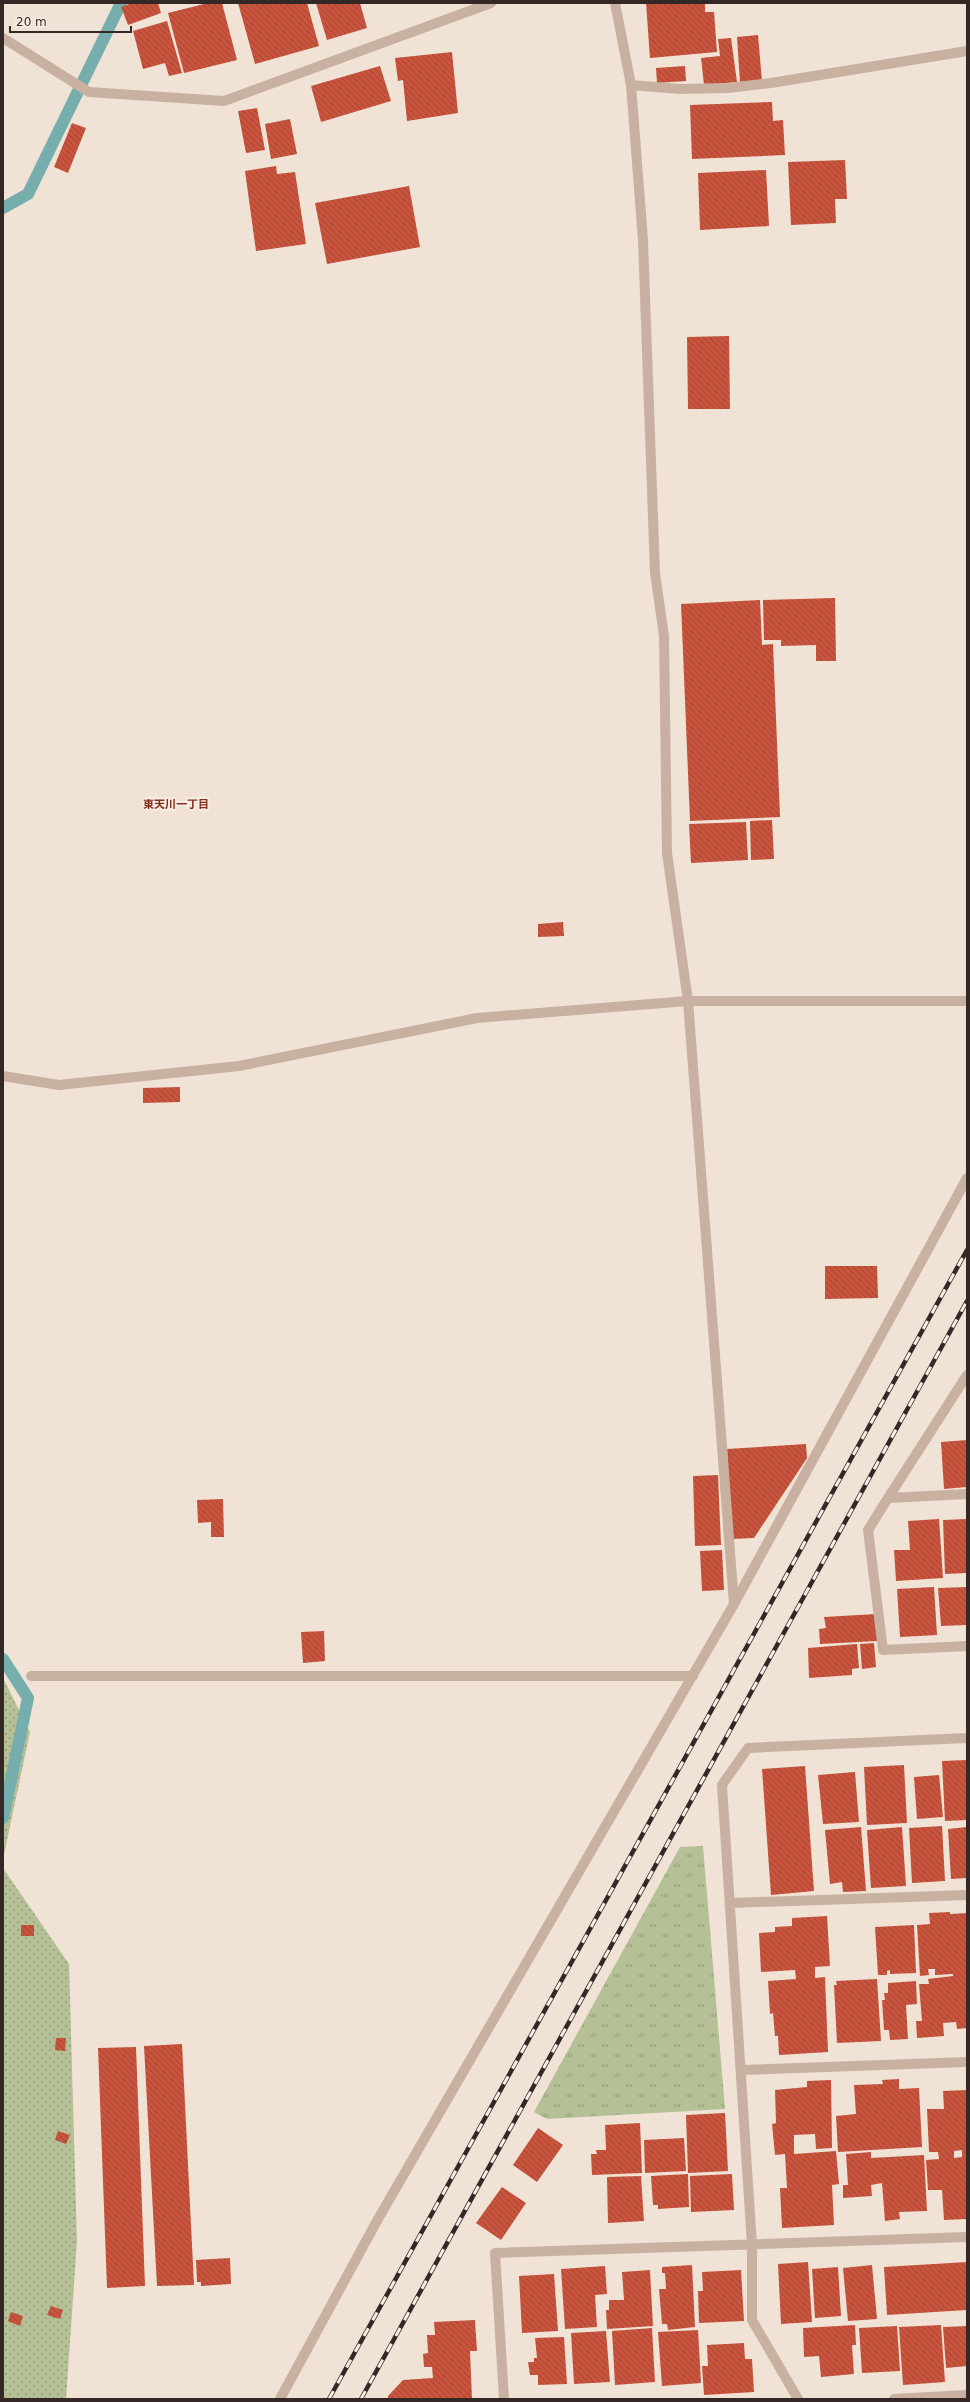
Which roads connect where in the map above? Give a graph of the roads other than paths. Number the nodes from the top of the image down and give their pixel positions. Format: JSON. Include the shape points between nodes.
{"nodes":[{"id":1,"x":492,"y":3,"type":"edge"},
{"id":2,"x":615,"y":3,"type":"edge"},
{"id":3,"x":3,"y":38,"type":"edge"},
{"id":4,"x":967,"y":51,"type":"edge"},
{"id":5,"x":631,"y":85,"type":"junction"},
{"id":6,"x":688,"y":1001,"type":"junction"},
{"id":7,"x":967,"y":1001,"type":"edge"},
{"id":8,"x":3,"y":1076,"type":"edge"},
{"id":9,"x":967,"y":1178,"type":"edge"},
{"id":10,"x":967,"y":1375,"type":"edge"},
{"id":11,"x":967,"y":1494,"type":"edge"},
{"id":12,"x":888,"y":1498,"type":"junction"},
{"id":13,"x":734,"y":1604,"type":"junction"},
{"id":14,"x":967,"y":1646,"type":"edge"},
{"id":15,"x":31,"y":1676,"type":"dead end"},
{"id":16,"x":693,"y":1676,"type":"junction"},
{"id":17,"x":967,"y":1738,"type":"edge"},
{"id":18,"x":967,"y":1895,"type":"edge"},
{"id":19,"x":730,"y":1903,"type":"junction"},
{"id":20,"x":967,"y":2062,"type":"edge"},
{"id":21,"x":741,"y":2070,"type":"junction"},
{"id":22,"x":967,"y":2236,"type":"edge"},
{"id":23,"x":752,"y":2245,"type":"junction"},
{"id":24,"x":967,"y":2395,"type":"edge"},
{"id":25,"x":280,"y":2399,"type":"edge"},
{"id":26,"x":504,"y":2399,"type":"edge"},
{"id":27,"x":798,"y":2399,"type":"edge"},
{"id":28,"x":894,"y":2399,"type":"edge"}],
"edges":[{"from":1,"to":3,"type":"street","via":[[224,101],[89,92]]},
{"from":2,"to":5,"type":"street"},
{"from":4,"to":5,"type":"street","via":[[728,88],[680,89]]},
{"from":5,"to":6,"type":"street","via":[[643,240],[655,573],[664,636],[667,853]]},
{"from":6,"to":7,"type":"street"},
{"from":6,"to":8,"type":"street","via":[[477,1018],[239,1066],[59,1084]]},
{"from":6,"to":13,"type":"street"},
{"from":9,"to":13,"type":"street"},
{"from":10,"to":12,"type":"street"},
{"from":11,"to":12,"type":"street"},
{"from":12,"to":14,"type":"street","via":[[868,1530],[883,1650]]},
{"from":13,"to":16,"type":"street"},
{"from":15,"to":16,"type":"street"},
{"from":16,"to":25,"type":"street","via":[[386,2206]]},
{"from":17,"to":19,"type":"street","via":[[748,1748],[722,1785]]},
{"from":18,"to":19,"type":"street"},
{"from":19,"to":21,"type":"street"},
{"from":20,"to":21,"type":"street"},
{"from":21,"to":23,"type":"street"},
{"from":22,"to":23,"type":"street"},
{"from":23,"to":26,"type":"street","via":[[495,2253]]},
{"from":23,"to":27,"type":"street","via":[[752,2320]]},
{"from":24,"to":28,"type":"street"}]}
